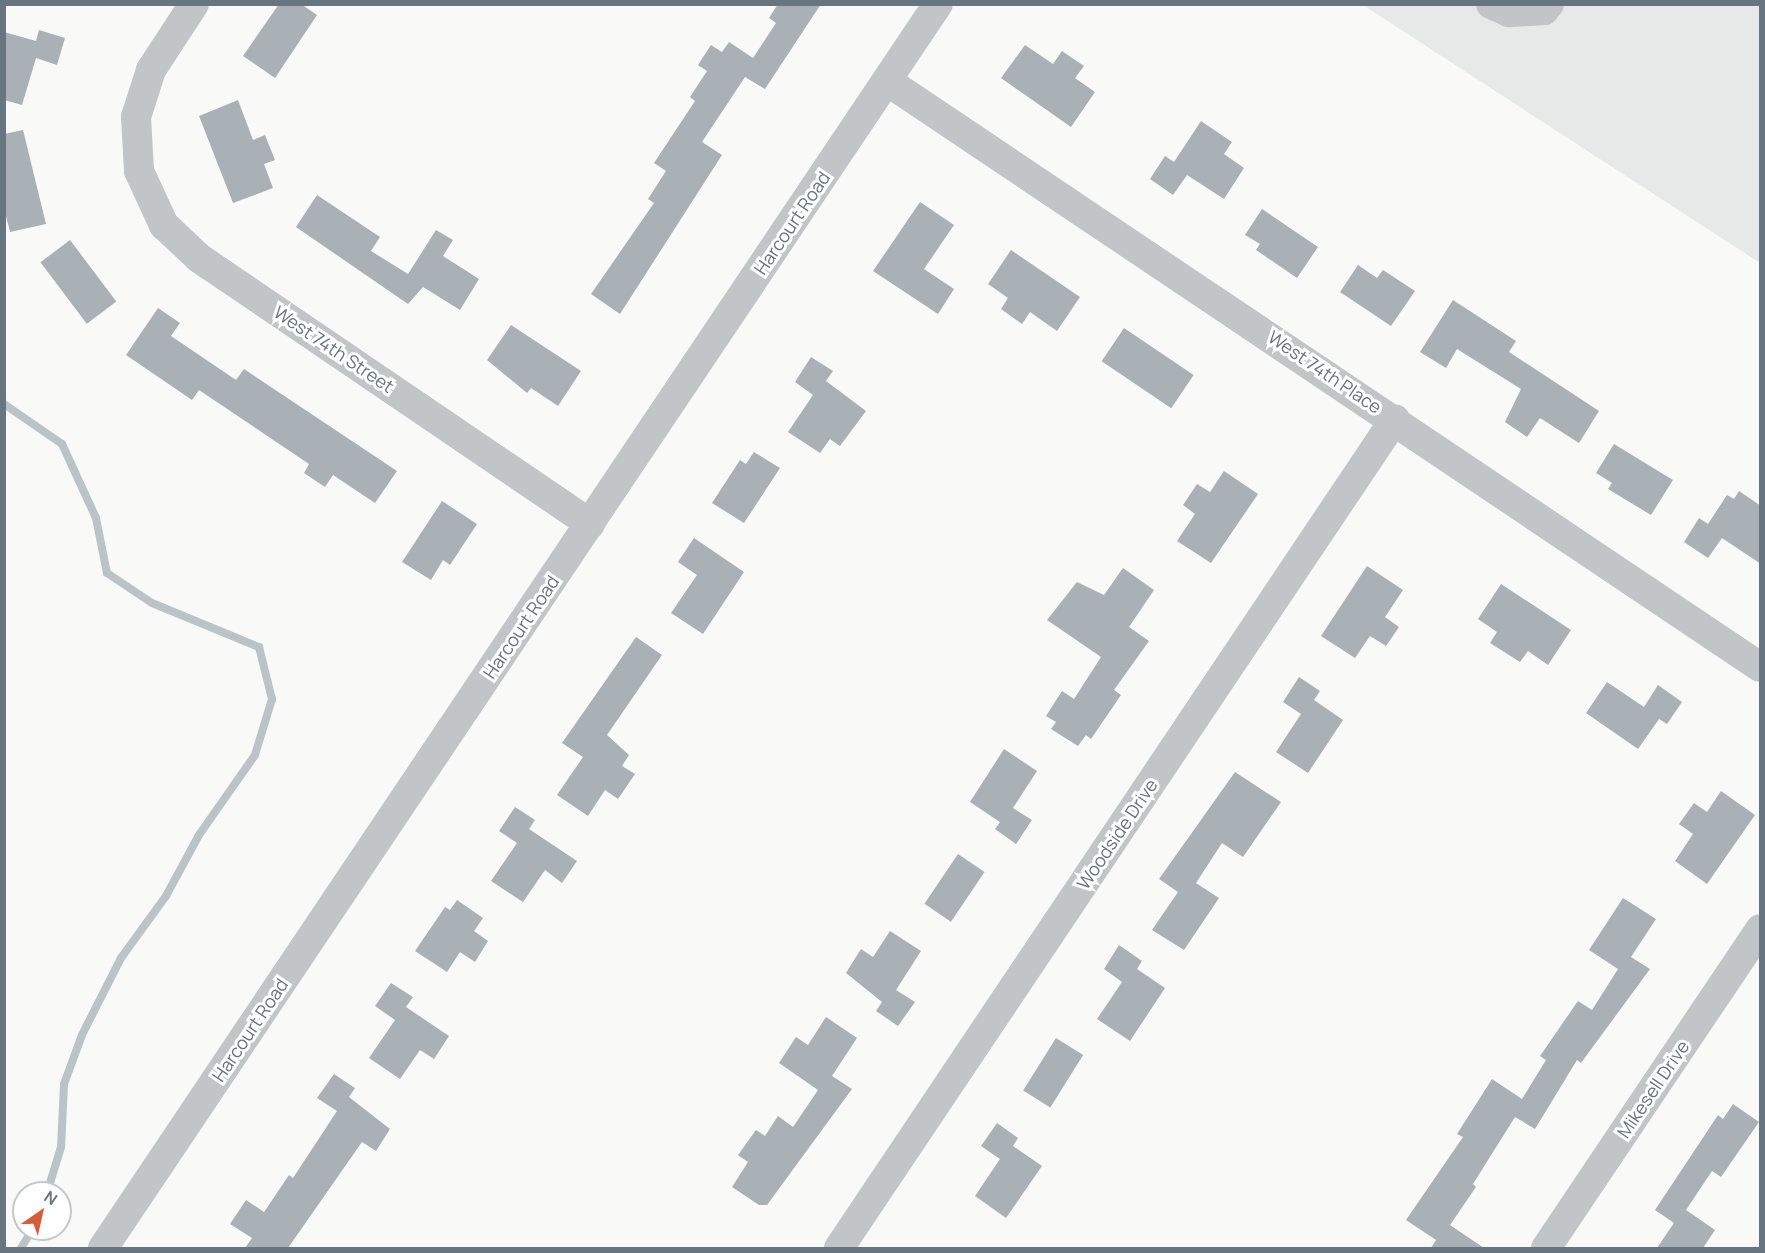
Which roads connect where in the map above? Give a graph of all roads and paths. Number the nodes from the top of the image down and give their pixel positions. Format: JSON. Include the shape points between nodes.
{"nodes":[{"id":1,"x":194,"y":4,"type":"edge"},
{"id":2,"x":939,"y":4,"type":"edge"},
{"id":3,"x":1491,"y":4,"type":"edge"},
{"id":4,"x":1549,"y":4,"type":"edge"},
{"id":5,"x":887,"y":81,"type":"junction"},
{"id":6,"x":1395,"y":419,"type":"junction"},
{"id":7,"x":590,"y":524,"type":"junction"},
{"id":8,"x":1761,"y":667,"type":"edge"},
{"id":9,"x":1761,"y":929,"type":"edge"},
{"id":10,"x":103,"y":1248,"type":"edge"},
{"id":11,"x":839,"y":1248,"type":"edge"},
{"id":12,"x":1546,"y":1248,"type":"edge"}],
"edges":[{"from":1,"to":7,"type":"street","name":"West 74th Street","via":[[151,70],[135,133],[139,171],[147,193],[180,243]]},
{"from":2,"to":5,"type":"street","name":"Harcourt Road"},
{"from":3,"to":4,"type":"street","via":[[1509,12],[1544,10]]},
{"from":5,"to":6,"type":"street","name":"West 74th Place"},
{"from":5,"to":7,"type":"street","name":"Harcourt Road"},
{"from":6,"to":8,"type":"street","name":"West 74th Place"},
{"from":6,"to":11,"type":"street","name":"Woodside Drive"},
{"from":7,"to":10,"type":"street","name":"Harcourt Road"},
{"from":9,"to":12,"type":"street","name":"Mikesell Drive"}]}
